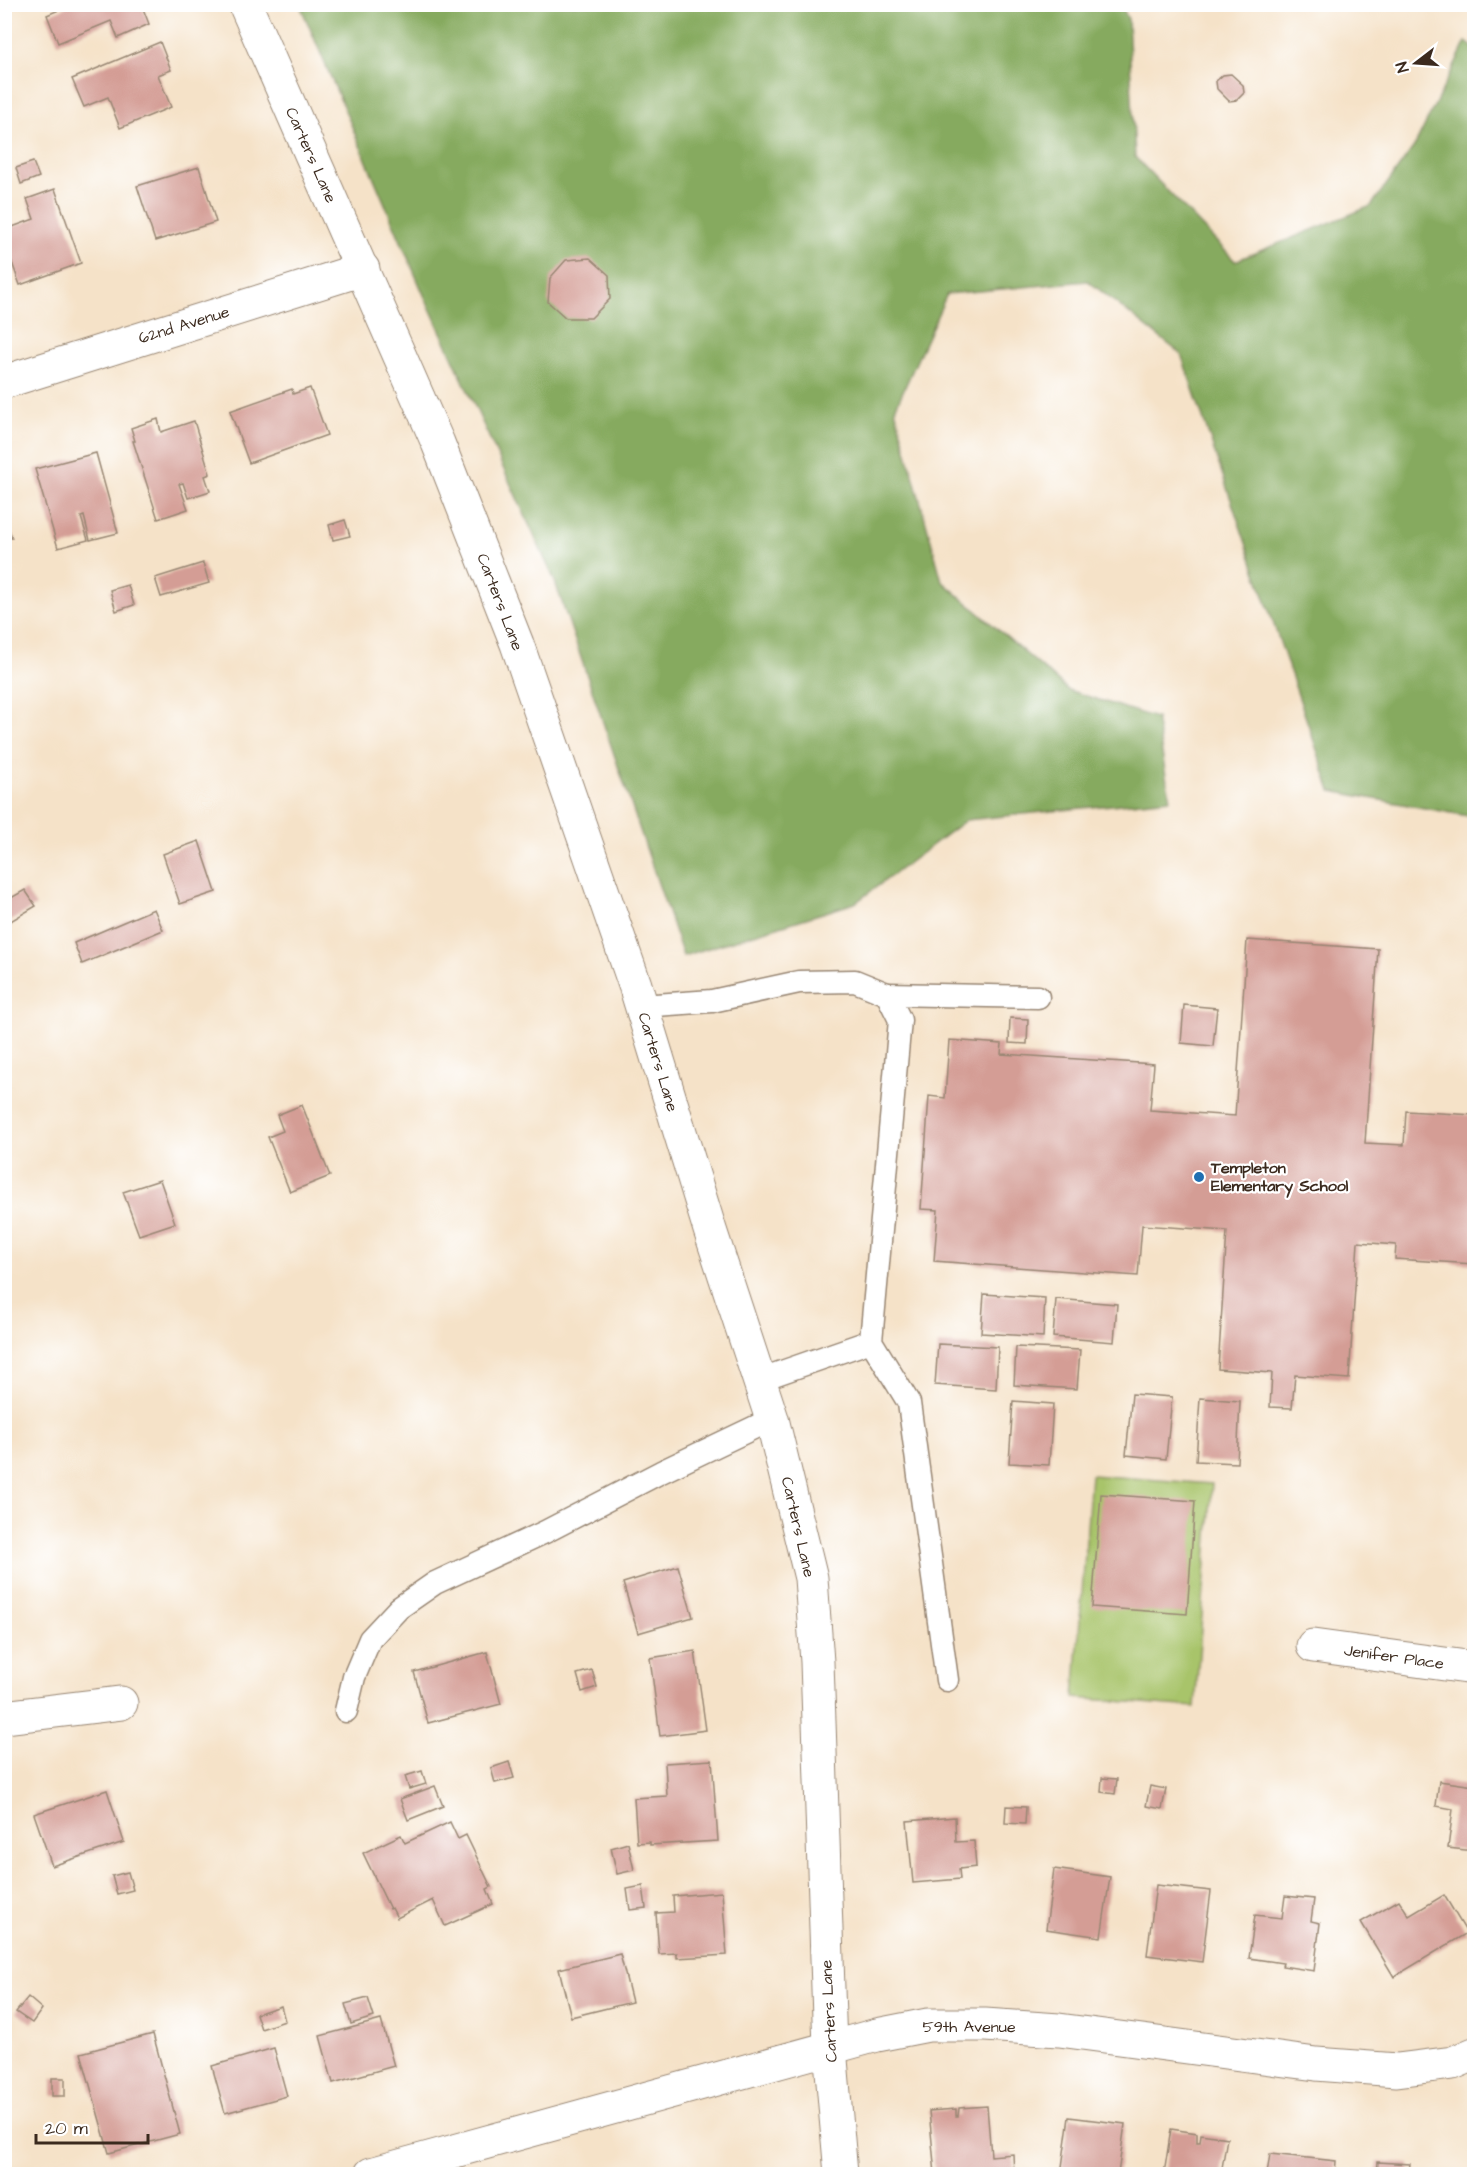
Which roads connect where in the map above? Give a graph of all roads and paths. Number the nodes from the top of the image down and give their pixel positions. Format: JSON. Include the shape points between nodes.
{"nodes":[{"id":1,"x":245,"y":4,"type":"edge"},
{"id":2,"x":363,"y":269,"type":"junction"},
{"id":3,"x":4,"y":382,"type":"edge"},
{"id":4,"x":887,"y":994,"type":"junction"},
{"id":5,"x":1038,"y":997,"type":"dead end"},
{"id":6,"x":641,"y":1006,"type":"junction"},
{"id":7,"x":871,"y":1341,"type":"junction"},
{"id":8,"x":759,"y":1380,"type":"junction"},
{"id":9,"x":772,"y":1419,"type":"junction"},
{"id":10,"x":1313,"y":1646,"type":"dead end"},
{"id":11,"x":1474,"y":1668,"type":"edge"},
{"id":12,"x":947,"y":1680,"type":"dead end"},
{"id":13,"x":121,"y":1703,"type":"dead end"},
{"id":14,"x":346,"y":1711,"type":"dead end"},
{"id":15,"x":4,"y":1716,"type":"edge"},
{"id":16,"x":830,"y":2048,"type":"junction"},
{"id":17,"x":1474,"y":2054,"type":"edge"},
{"id":18,"x":371,"y":2175,"type":"edge"},
{"id":19,"x":841,"y":2175,"type":"edge"}],
"edges":[{"from":1,"to":2,"type":"street","name":"Carters Lane"},
{"from":2,"to":3,"type":"street","name":"62nd Avenue"},
{"from":2,"to":6,"type":"street","name":"Carters Lane","via":[[438,443],[517,644]]},
{"from":4,"to":5,"type":"lane"},
{"from":4,"to":6,"type":"lane","via":[[855,981],[800,982],[712,1001]]},
{"from":4,"to":7,"type":"lane","via":[[900,1020]]},
{"from":6,"to":8,"type":"street","name":"Carters Lane"},
{"from":7,"to":8,"type":"lane"},
{"from":7,"to":12,"type":"lane","via":[[909,1403]]},
{"from":8,"to":9,"type":"street","name":"Carters Lane"},
{"from":9,"to":14,"type":"lane","via":[[545,1533],[435,1583],[399,1608],[369,1639]]},
{"from":9,"to":16,"type":"street","name":"Carters Lane","via":[[811,1578],[818,1673]]},
{"from":10,"to":11,"type":"street","name":"Jenifer Place"},
{"from":13,"to":15,"type":"street"},
{"from":16,"to":17,"type":"street","name":"59th Avenue","via":[[928,2025],[985,2025],[1059,2030],[1316,2064],[1397,2070],[1453,2063]]},
{"from":16,"to":18,"type":"street","name":"59th Avenue"},
{"from":16,"to":19,"type":"street","name":"Carters Lane"}]}
